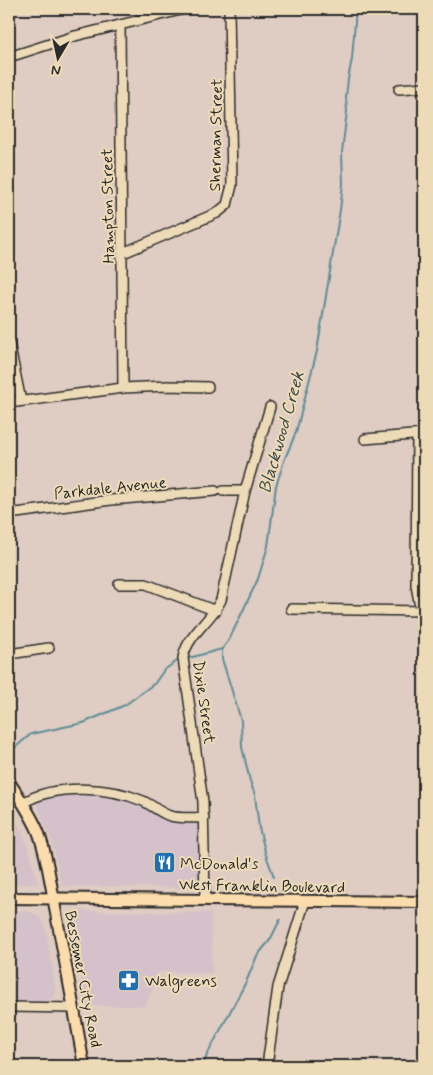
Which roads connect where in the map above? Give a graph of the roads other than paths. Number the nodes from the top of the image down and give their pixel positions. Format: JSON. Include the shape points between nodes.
{"nodes":[{"id":1,"x":184,"y":9,"type":"edge"},
{"id":2,"x":229,"y":9,"type":"edge"},
{"id":3,"x":120,"y":25,"type":"junction"},
{"id":4,"x":9,"y":57,"type":"edge"},
{"id":5,"x":424,"y":87,"type":"edge"},
{"id":6,"x":399,"y":89,"type":"dead end"},
{"id":7,"x":123,"y":253,"type":"junction"},
{"id":8,"x":9,"y":343,"type":"edge"},
{"id":9,"x":208,"y":387,"type":"dead end"},
{"id":10,"x":123,"y":388,"type":"junction"},
{"id":11,"x":21,"y":401,"type":"junction"},
{"id":12,"x":9,"y":403,"type":"edge"},
{"id":13,"x":270,"y":407,"type":"dead end"},
{"id":14,"x":420,"y":435,"type":"edge"},
{"id":15,"x":365,"y":439,"type":"dead end"},
{"id":16,"x":245,"y":491,"type":"junction"},
{"id":17,"x":9,"y":514,"type":"edge"},
{"id":18,"x":119,"y":584,"type":"dead end"},
{"id":19,"x":424,"y":606,"type":"edge"},
{"id":20,"x":291,"y":609,"type":"dead end"},
{"id":21,"x":216,"y":611,"type":"junction"},
{"id":22,"x":424,"y":612,"type":"edge"},
{"id":23,"x":49,"y":648,"type":"dead end"},
{"id":24,"x":9,"y":654,"type":"edge"},
{"id":25,"x":9,"y":782,"type":"edge"},
{"id":26,"x":24,"y":803,"type":"junction"},
{"id":27,"x":204,"y":818,"type":"junction"},
{"id":28,"x":9,"y":898,"type":"edge"},
{"id":29,"x":54,"y":898,"type":"junction"},
{"id":30,"x":205,"y":900,"type":"junction"},
{"id":31,"x":305,"y":901,"type":"junction"},
{"id":32,"x":424,"y":902,"type":"edge"},
{"id":33,"x":9,"y":1007,"type":"edge"},
{"id":34,"x":74,"y":1008,"type":"junction"},
{"id":35,"x":84,"y":1066,"type":"edge"},
{"id":36,"x":267,"y":1066,"type":"edge"}],
"edges":[{"from":1,"to":3,"type":"street"},
{"from":2,"to":7,"type":"street","name":"Sherman Street","via":[[232,185],[227,205],[217,213]]},
{"from":3,"to":4,"type":"street"},
{"from":3,"to":7,"type":"street","name":"Hampton Street"},
{"from":5,"to":6,"type":"street"},
{"from":7,"to":10,"type":"street","name":"Hampton Street"},
{"from":8,"to":11,"type":"street"},
{"from":9,"to":10,"type":"street"},
{"from":10,"to":11,"type":"street"},
{"from":11,"to":12,"type":"street"},
{"from":13,"to":16,"type":"street","name":"Dixie Street"},
{"from":14,"to":15,"type":"street"},
{"from":14,"to":19,"type":"street","via":[[416,585],[419,602]]},
{"from":16,"to":17,"type":"street","name":"Parkdale Avenue","via":[[111,500]]},
{"from":16,"to":21,"type":"street","name":"Dixie Street"},
{"from":18,"to":21,"type":"street","via":[[146,584]]},
{"from":20,"to":22,"type":"street"},
{"from":21,"to":27,"type":"street","name":"Dixie Street","via":[[192,637],[183,658]]},
{"from":23,"to":24,"type":"street"},
{"from":25,"to":26,"type":"main road","name":"Bessemer City Road"},
{"from":26,"to":27,"type":"street","via":[[33,796],[64,789],[94,790],[144,801],[170,816]]},
{"from":26,"to":29,"type":"main road","name":"Bessemer City Road","via":[[38,832]]},
{"from":27,"to":30,"type":"street","name":"Dixie Street"},
{"from":28,"to":29,"type":"main road","name":"West Franklin Boulevard"},
{"from":29,"to":30,"type":"main road","name":"West Franklin Boulevard"},
{"from":29,"to":34,"type":"main road","name":"Bessemer City Road"},
{"from":30,"to":31,"type":"main road","name":"West Franklin Boulevard"},
{"from":31,"to":32,"type":"main road","name":"West Franklin Boulevard"},
{"from":31,"to":36,"type":"street","via":[[278,987]]},
{"from":33,"to":34,"type":"street"},
{"from":34,"to":35,"type":"main road","name":"Bessemer City Road"}]}
